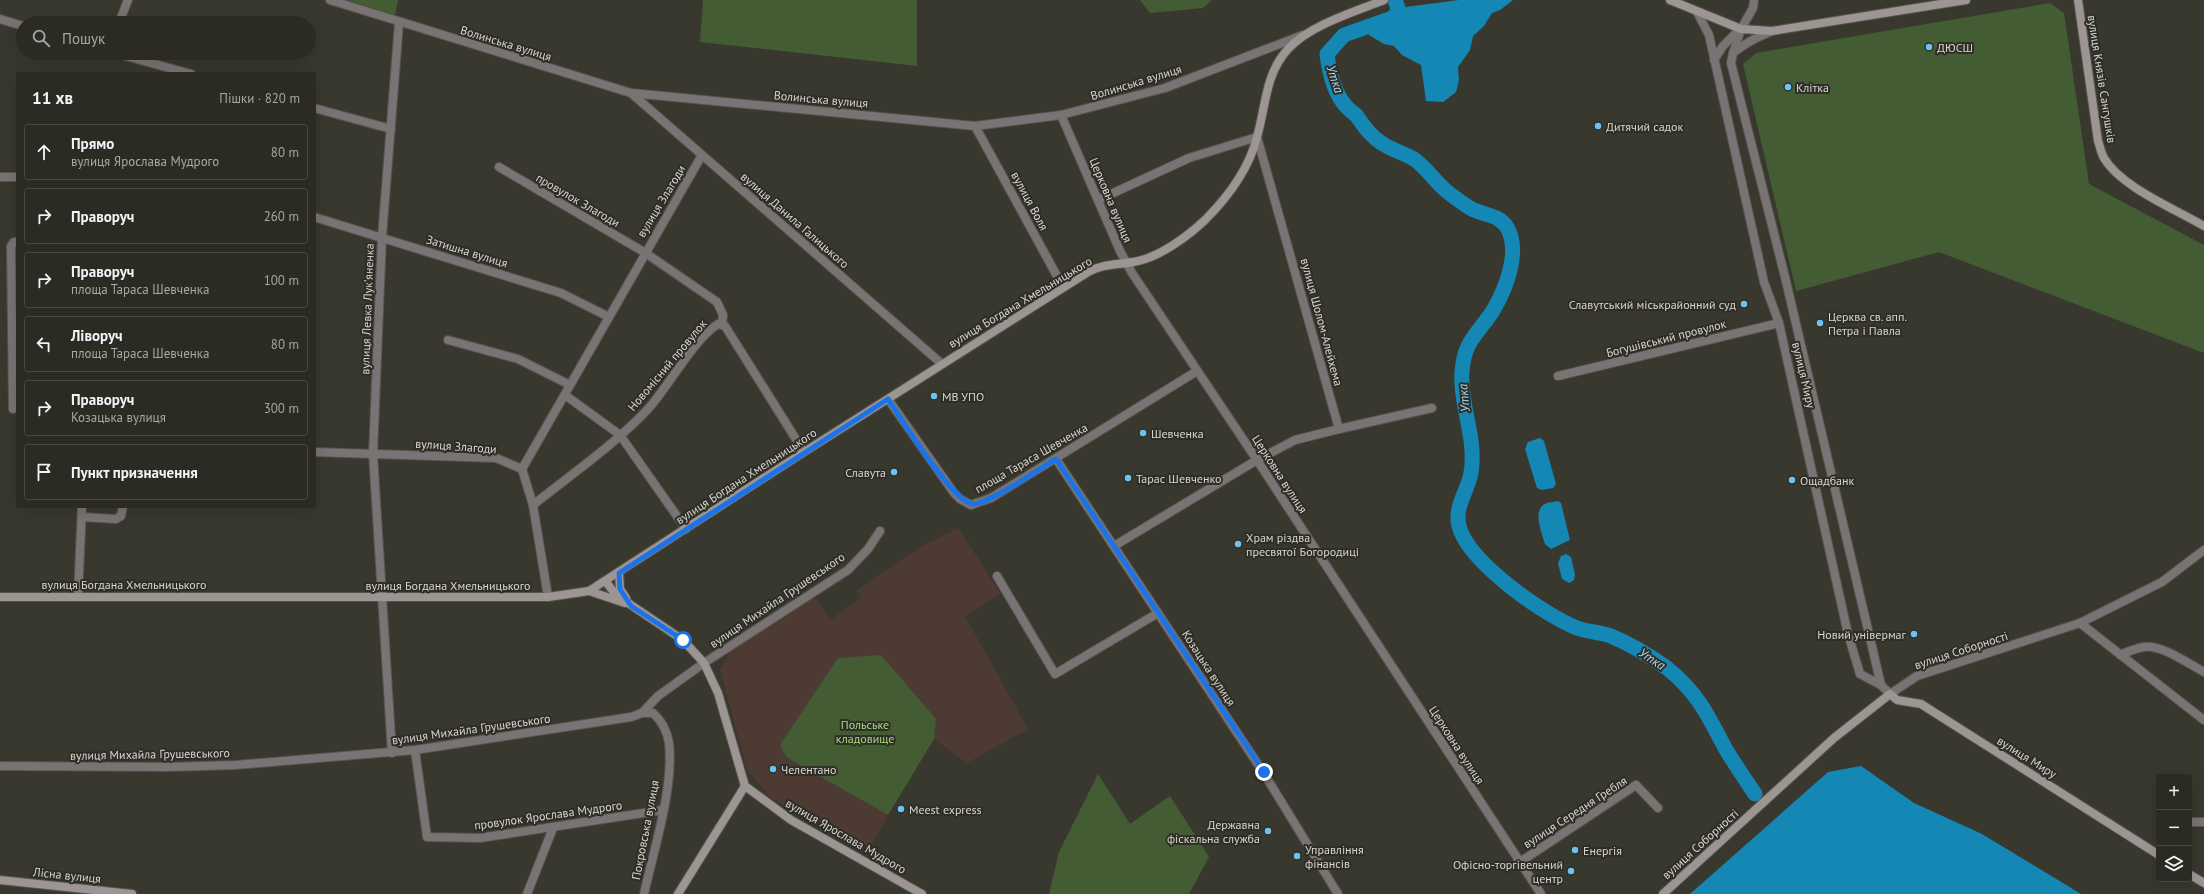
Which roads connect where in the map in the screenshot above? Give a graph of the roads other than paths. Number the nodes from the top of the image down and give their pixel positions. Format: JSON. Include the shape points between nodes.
{"nodes":[{"id":1,"x":128,"y":0,"type":"edge"},
{"id":2,"x":330,"y":0,"type":"edge"},
{"id":3,"x":1384,"y":0,"type":"edge"},
{"id":4,"x":1670,"y":0,"type":"edge"},
{"id":5,"x":1754,"y":0,"type":"edge"},
{"id":6,"x":1966,"y":0,"type":"edge"},
{"id":7,"x":2078,"y":0,"type":"edge"},
{"id":8,"x":1697,"y":12,"type":"junction"},
{"id":9,"x":122,"y":16,"type":"edge"},
{"id":10,"x":0,"y":19,"type":"edge"},
{"id":11,"x":399,"y":23,"type":"junction"},
{"id":12,"x":16,"y":24,"type":"edge"},
{"id":13,"x":1741,"y":29,"type":"junction"},
{"id":14,"x":1310,"y":32,"type":"junction"},
{"id":15,"x":1772,"y":32,"type":"junction"},
{"id":16,"x":1733,"y":53,"type":"junction"},
{"id":17,"x":140,"y":60,"type":"edge"},
{"id":18,"x":1714,"y":60,"type":"junction"},
{"id":19,"x":184,"y":72,"type":"edge"},
{"id":20,"x":631,"y":93,"type":"junction"},
{"id":21,"x":316,"y":109,"type":"edge"},
{"id":22,"x":1061,"y":115,"type":"junction"},
{"id":23,"x":975,"y":126,"type":"junction"},
{"id":24,"x":391,"y":129,"type":"junction"},
{"id":25,"x":1257,"y":138,"type":"junction"},
{"id":26,"x":702,"y":155,"type":"junction"},
{"id":27,"x":499,"y":167,"type":"dead end"},
{"id":28,"x":0,"y":177,"type":"edge"},
{"id":29,"x":16,"y":177,"type":"edge"},
{"id":30,"x":1098,"y":200,"type":"junction"},
{"id":31,"x":316,"y":218,"type":"edge"},
{"id":32,"x":2204,"y":226,"type":"edge"},
{"id":33,"x":382,"y":237,"type":"junction"},
{"id":34,"x":16,"y":242,"type":"edge"},
{"id":35,"x":644,"y":252,"type":"junction"},
{"id":36,"x":1126,"y":263,"type":"junction"},
{"id":37,"x":1063,"y":287,"type":"junction"},
{"id":38,"x":609,"y":318,"type":"junction"},
{"id":39,"x":1779,"y":323,"type":"junction"},
{"id":40,"x":722,"y":324,"type":"junction"},
{"id":41,"x":448,"y":340,"type":"dead end"},
{"id":42,"x":942,"y":364,"type":"junction"},
{"id":43,"x":1197,"y":371,"type":"junction"},
{"id":44,"x":1558,"y":376,"type":"dead end"},
{"id":45,"x":570,"y":385,"type":"junction"},
{"id":46,"x":565,"y":395,"type":"junction"},
{"id":47,"x":888,"y":399,"type":"junction"},
{"id":48,"x":1432,"y":408,"type":"dead end"},
{"id":49,"x":13,"y":409,"type":"dead end"},
{"id":50,"x":1339,"y":429,"type":"junction"},
{"id":51,"x":620,"y":435,"type":"junction"},
{"id":52,"x":316,"y":452,"type":"edge"},
{"id":53,"x":804,"y":452,"type":"junction"},
{"id":54,"x":372,"y":454,"type":"junction"},
{"id":55,"x":1056,"y":459,"type":"junction"},
{"id":56,"x":1257,"y":460,"type":"junction"},
{"id":57,"x":522,"y":470,"type":"junction"},
{"id":58,"x":533,"y":505,"type":"junction"},
{"id":59,"x":82,"y":508,"type":"edge"},
{"id":60,"x":122,"y":508,"type":"edge"},
{"id":61,"x":82,"y":517,"type":"junction"},
{"id":62,"x":686,"y":529,"type":"junction"},
{"id":63,"x":880,"y":530,"type":"dead end"},
{"id":64,"x":1114,"y":546,"type":"junction"},
{"id":65,"x":2204,"y":550,"type":"edge"},
{"id":66,"x":619,"y":573,"type":"junction"},
{"id":67,"x":997,"y":576,"type":"dead end"},
{"id":68,"x":606,"y":582,"type":"junction"},
{"id":69,"x":589,"y":592,"type":"junction"},
{"id":70,"x":78,"y":596,"type":"junction"},
{"id":71,"x":0,"y":597,"type":"edge"},
{"id":72,"x":383,"y":597,"type":"junction"},
{"id":73,"x":548,"y":597,"type":"junction"},
{"id":74,"x":631,"y":606,"type":"junction"},
{"id":75,"x":1158,"y":613,"type":"junction"},
{"id":76,"x":2080,"y":623,"type":"junction"},
{"id":77,"x":2120,"y":655,"type":"junction"},
{"id":78,"x":704,"y":663,"type":"junction"},
{"id":79,"x":2204,"y":672,"type":"edge"},
{"id":80,"x":1881,"y":685,"type":"junction"},
{"id":81,"x":1890,"y":694,"type":"junction"},
{"id":82,"x":642,"y":713,"type":"junction"},
{"id":83,"x":2204,"y":720,"type":"edge"},
{"id":84,"x":415,"y":750,"type":"junction"},
{"id":85,"x":392,"y":753,"type":"junction"},
{"id":86,"x":0,"y":766,"type":"edge"},
{"id":87,"x":745,"y":786,"type":"junction"},
{"id":88,"x":1658,"y":808,"type":"dead end"},
{"id":89,"x":663,"y":810,"type":"junction"},
{"id":90,"x":2192,"y":822,"type":"edge"},
{"id":91,"x":2204,"y":822,"type":"edge"},
{"id":92,"x":553,"y":828,"type":"junction"},
{"id":93,"x":2156,"y":853,"type":"edge"},
{"id":94,"x":1520,"y":862,"type":"junction"},
{"id":95,"x":2192,"y":876,"type":"edge"},
{"id":96,"x":0,"y":880,"type":"edge"},
{"id":97,"x":2204,"y":883,"type":"edge"},
{"id":98,"x":132,"y":894,"type":"edge"},
{"id":99,"x":527,"y":894,"type":"edge"},
{"id":100,"x":644,"y":894,"type":"edge"},
{"id":101,"x":678,"y":894,"type":"edge"},
{"id":102,"x":922,"y":894,"type":"edge"},
{"id":103,"x":1338,"y":894,"type":"edge"},
{"id":104,"x":1541,"y":894,"type":"edge"},
{"id":105,"x":1663,"y":894,"type":"edge"}],
"edges":[{"from":1,"to":9,"type":"street"},
{"from":2,"to":11,"type":"street","name":"Волинська вулиця"},
{"from":3,"to":14,"type":"main road","name":"вулиця Богдана Хмельницького"},
{"from":4,"to":8,"type":"main road"},
{"from":5,"to":13,"type":"street","via":[[1753,8]]},
{"from":6,"to":15,"type":"main road"},
{"from":7,"to":32,"type":"main road","name":"вулиця Князів Сангушків","via":[[2098,141],[2104,158],[2114,172],[2127,182]]},
{"from":8,"to":13,"type":"main road"},
{"from":8,"to":18,"type":"street","name":"вулиця Миру","via":[[1706,28]]},
{"from":10,"to":12,"type":"street"},
{"from":11,"to":20,"type":"street","name":"Волинська вулиця"},
{"from":11,"to":24,"type":"street","name":"вулиця Левка Лукʼяненка"},
{"from":13,"to":15,"type":"main road"},
{"from":13,"to":16,"type":"street","name":"вулиця Миру"},
{"from":13,"to":18,"type":"street","via":[[1723,46]]},
{"from":14,"to":22,"type":"street","name":"Волинська вулиця","via":[[1165,88]]},
{"from":14,"to":25,"type":"main road","name":"вулиця Богдана Хмельницького","via":[[1288,49],[1274,70],[1267,89]]},
{"from":15,"to":16,"type":"street","via":[[1749,41]]},
{"from":16,"to":80,"type":"street","name":"вулиця Миру","via":[[1733,69]]},
{"from":17,"to":19,"type":"street"},
{"from":18,"to":39,"type":"street","name":"вулиця Миру","via":[[1764,282]]},
{"from":20,"to":23,"type":"street","name":"Волинська вулиця"},
{"from":20,"to":26,"type":"street","name":"вулиця Данила Галицького"},
{"from":21,"to":24,"type":"street"},
{"from":22,"to":23,"type":"street","name":"Волинська вулиця"},
{"from":22,"to":30,"type":"street","name":"Церковна вулиця"},
{"from":23,"to":37,"type":"street","name":"вулиця Воля"},
{"from":24,"to":33,"type":"street","name":"вулиця Левка Лукʼяненка"},
{"from":25,"to":30,"type":"street","via":[[1189,158]]},
{"from":25,"to":36,"type":"main road","name":"вулиця Богдана Хмельницького","via":[[1240,178],[1204,220],[1162,252]]},
{"from":25,"to":50,"type":"street","name":"вулиця Шолом-Алейхема"},
{"from":26,"to":35,"type":"street","name":"вулиця Злагоди"},
{"from":26,"to":42,"type":"street","name":"вулиця Данила Галицького"},
{"from":27,"to":35,"type":"street","name":"провулок Злагоди"},
{"from":28,"to":29,"type":"street"},
{"from":30,"to":36,"type":"street","name":"Церковна вулиця"},
{"from":31,"to":33,"type":"street","name":"Затишна вулиця"},
{"from":33,"to":38,"type":"street","name":"Затишна вулиця","via":[[561,293]]},
{"from":33,"to":54,"type":"street","name":"вулиця Левка Лукʼяненка"},
{"from":34,"to":49,"type":"street","via":[[11,246]]},
{"from":35,"to":38,"type":"street","name":"вулиця Злагоди"},
{"from":35,"to":40,"type":"street","name":"провулок Злагоди","via":[[717,302],[723,315]]},
{"from":36,"to":37,"type":"main road","name":"вулиця Богдана Хмельницького","via":[[1096,268]]},
{"from":36,"to":43,"type":"street","name":"Церковна вулиця"},
{"from":37,"to":42,"type":"main road","name":"вулиця Богдана Хмельницького"},
{"from":38,"to":45,"type":"street","name":"вулиця Злагоди"},
{"from":39,"to":44,"type":"street","name":"Богушівський провулок"},
{"from":39,"to":80,"type":"street","name":"вулиця Миру","via":[[1848,634],[1860,674]]},
{"from":40,"to":51,"type":"street","name":"Новомісний провулок","via":[[714,327],[702,340],[649,408]]},
{"from":40,"to":53,"type":"street","name":"Новомісний провулок"},
{"from":41,"to":45,"type":"street","via":[[518,359]]},
{"from":42,"to":47,"type":"main road","name":"вулиця Богдана Хмельницького"},
{"from":43,"to":55,"type":"street","name":"площа Тараса Шевченка"},
{"from":43,"to":56,"type":"street","name":"Церковна вулиця"},
{"from":45,"to":46,"type":"street","name":"вулиця Злагоди"},
{"from":46,"to":51,"type":"street"},
{"from":46,"to":57,"type":"street","name":"вулиця Злагоди"},
{"from":47,"to":53,"type":"main road","name":"вулиця Богдана Хмельницького"},
{"from":47,"to":55,"type":"street","name":"площа Тараса Шевченка","via":[[933,465],[965,503],[976,504],[991,498]]},
{"from":48,"to":50,"type":"street"},
{"from":50,"to":56,"type":"street","via":[[1295,440]]},
{"from":51,"to":58,"type":"street","name":"Новомісний провулок"},
{"from":51,"to":62,"type":"street"},
{"from":52,"to":54,"type":"street","name":"вулиця Злагоди"},
{"from":53,"to":62,"type":"main road","name":"вулиця Богдана Хмельницького"},
{"from":54,"to":57,"type":"street","name":"вулиця Злагоди","via":[[496,458]]},
{"from":54,"to":72,"type":"street","name":"вулиця Левка Лукʼяненка"},
{"from":55,"to":64,"type":"street","name":"Козацька вулиця"},
{"from":56,"to":64,"type":"street"},
{"from":56,"to":94,"type":"street","name":"Церковна вулиця"},
{"from":57,"to":58,"type":"street"},
{"from":58,"to":73,"type":"street"},
{"from":59,"to":61,"type":"street"},
{"from":60,"to":61,"type":"street","via":[[116,519]]},
{"from":61,"to":70,"type":"street"},
{"from":62,"to":66,"type":"main road","name":"вулиця Богдана Хмельницького"},
{"from":63,"to":78,"type":"street","name":"вулиця Михайла Грушевського","via":[[868,549],[848,570]]},
{"from":64,"to":75,"type":"street","name":"Козацька вулиця"},
{"from":65,"to":76,"type":"street","name":"вулиця Соборності","via":[[2162,582]]},
{"from":66,"to":68,"type":"main road","name":"вулиця Богдана Хмельницького"},
{"from":66,"to":74,"type":"main road","via":[[620,589]]},
{"from":67,"to":75,"type":"street","via":[[1056,674]]},
{"from":68,"to":69,"type":"main road","name":"вулиця Богдана Хмельницького"},
{"from":68,"to":74,"type":"main road"},
{"from":69,"to":73,"type":"main road","name":"вулиця Богдана Хмельницького"},
{"from":69,"to":74,"type":"main road"},
{"from":70,"to":71,"type":"main road","name":"вулиця Богдана Хмельницького"},
{"from":70,"to":72,"type":"main road","name":"вулиця Богдана Хмельницького"},
{"from":72,"to":73,"type":"main road","name":"вулиця Богдана Хмельницького"},
{"from":72,"to":85,"type":"street","name":"вулиця Левка Лукʼяненка"},
{"from":74,"to":78,"type":"main road","via":[[671,630]]},
{"from":75,"to":103,"type":"street","name":"Козацька вулиця","via":[[1264,772]]},
{"from":76,"to":77,"type":"street"},
{"from":76,"to":81,"type":"street","name":"вулиця Соборності","via":[[1917,676]]},
{"from":77,"to":79,"type":"street","via":[[2152,647],[2161,649]]},
{"from":77,"to":83,"type":"street"},
{"from":78,"to":82,"type":"street","name":"вулиця Михайла Грушевського","via":[[658,696]]},
{"from":78,"to":87,"type":"main road","via":[[718,693]]},
{"from":80,"to":81,"type":"street","name":"вулиця Миру"},
{"from":81,"to":93,"type":"main road","name":"вулиця Миру","via":[[1896,700],[1921,704]]},
{"from":81,"to":105,"type":"main road","name":"вулиця Соборності","via":[[1834,738]]},
{"from":82,"to":84,"type":"street","name":"вулиця Михайла Грушевського","via":[[630,717]]},
{"from":82,"to":89,"type":"street","name":"Покровська вулиця","via":[[653,714],[660,720],[669,742]]},
{"from":84,"to":85,"type":"street","name":"вулиця Михайла Грушевського"},
{"from":84,"to":92,"type":"street","name":"провулок Ярослава Мудрого","via":[[427,837],[480,838]]},
{"from":85,"to":86,"type":"street","name":"вулиця Михайла Грушевського","via":[[207,766]]},
{"from":87,"to":101,"type":"main road"},
{"from":87,"to":102,"type":"main road","name":"вулиця Ярослава Мудрого","via":[[791,820]]},
{"from":88,"to":94,"type":"street","name":"вулиця Середня Гребля","via":[[1636,785]]},
{"from":89,"to":92,"type":"street","name":"провулок Ярослава Мудрого"},
{"from":89,"to":100,"type":"street","name":"Покровська вулиця"},
{"from":90,"to":91,"type":"street"},
{"from":92,"to":99,"type":"street"},
{"from":94,"to":104,"type":"street","name":"Церковна вулиця"},
{"from":95,"to":97,"type":"main road"},
{"from":96,"to":98,"type":"main road","name":"Лісна вулиця"}]}
